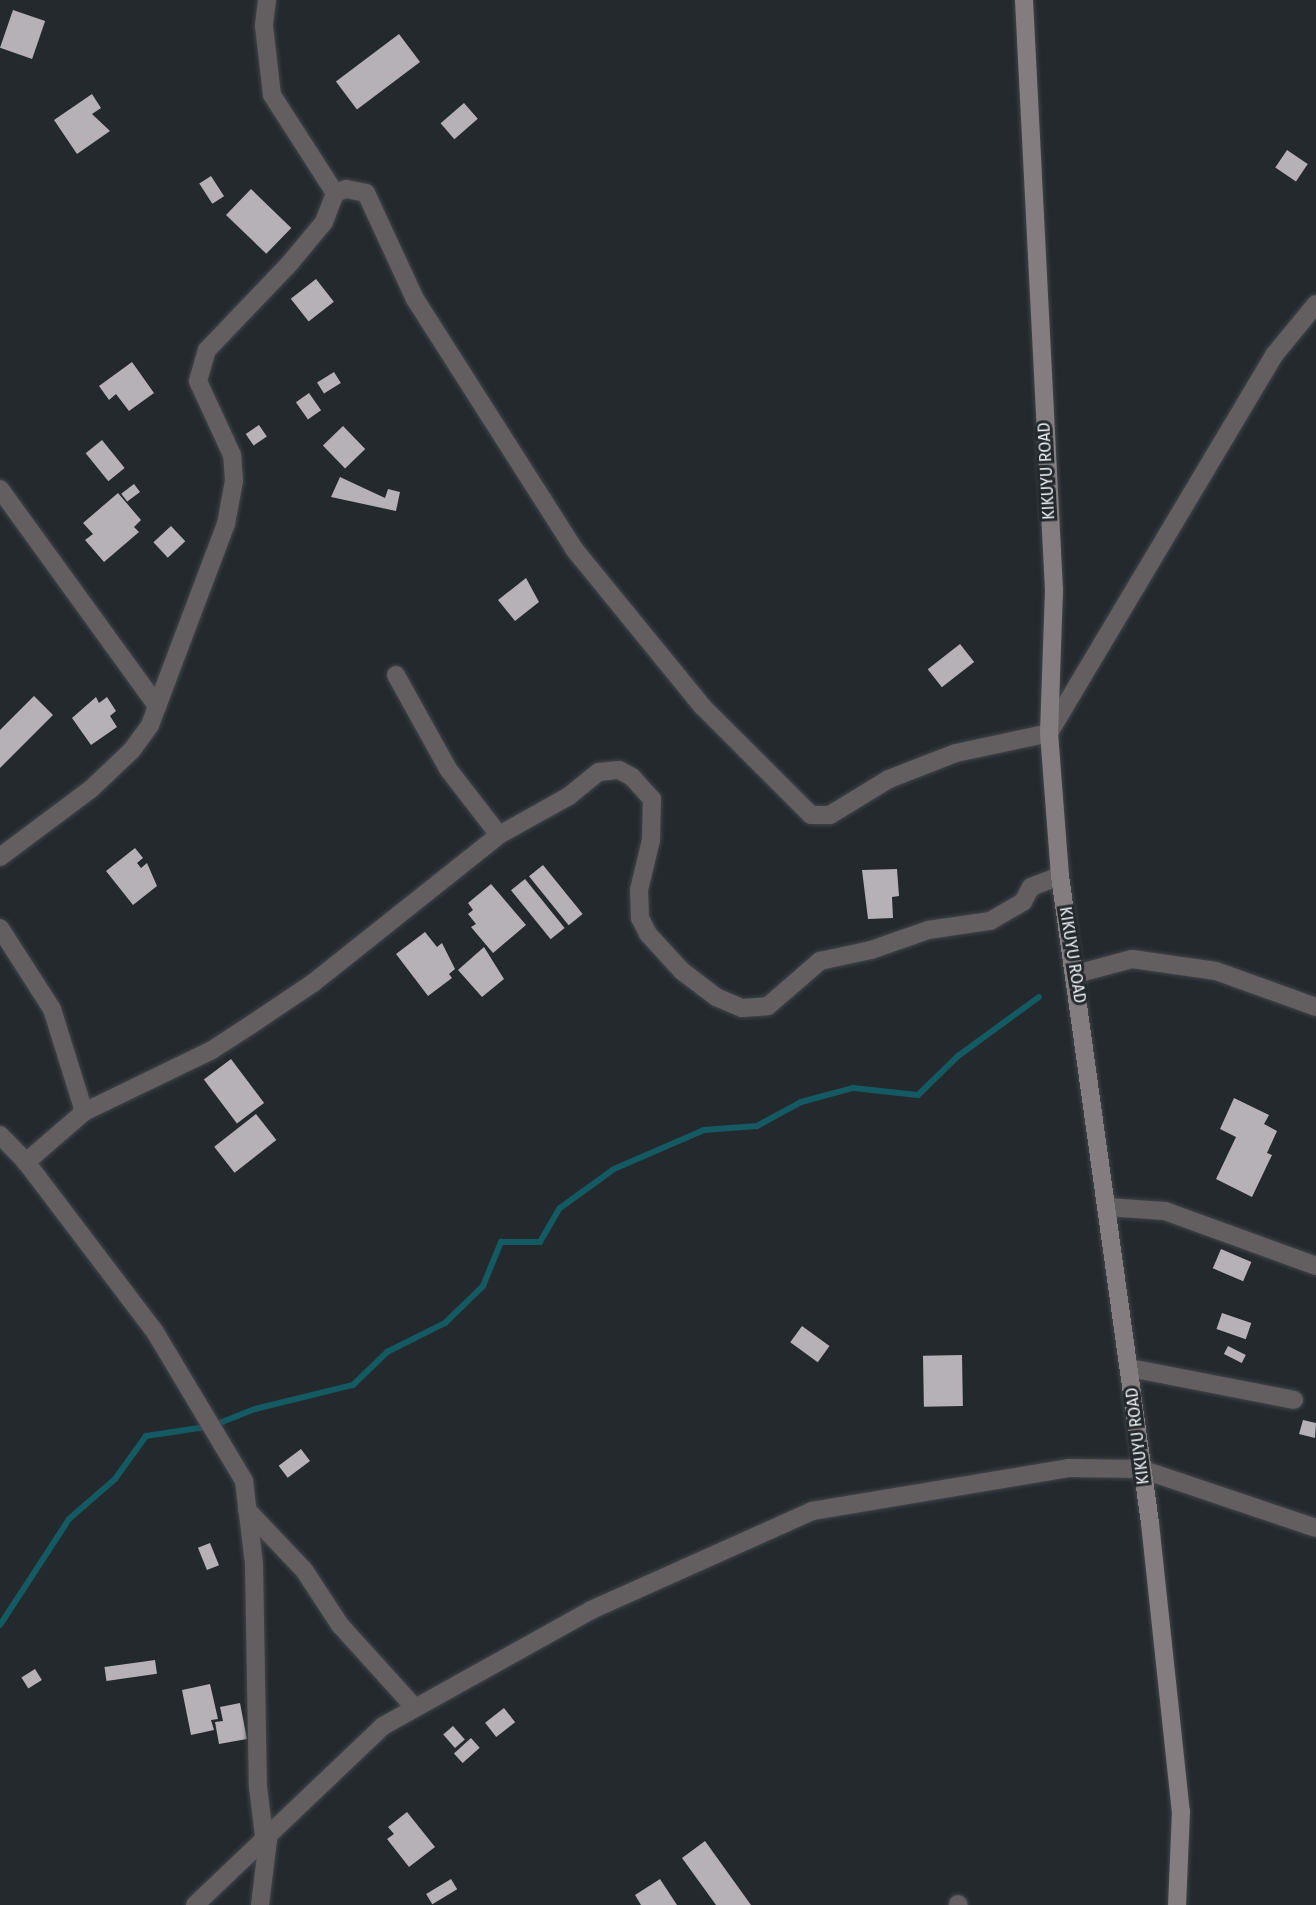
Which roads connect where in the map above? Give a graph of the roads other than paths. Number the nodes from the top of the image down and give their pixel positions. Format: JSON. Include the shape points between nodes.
{"nodes":[{"id":1,"x":267,"y":0,"type":"edge"},
{"id":2,"x":1023,"y":0,"type":"edge"},
{"id":3,"x":335,"y":193,"type":"junction"},
{"id":4,"x":1316,"y":304,"type":"edge"},
{"id":5,"x":0,"y":489,"type":"edge"},
{"id":6,"x":396,"y":675,"type":"dead end"},
{"id":7,"x":157,"y":706,"type":"junction"},
{"id":8,"x":1049,"y":733,"type":"junction"},
{"id":9,"x":499,"y":835,"type":"junction"},
{"id":10,"x":0,"y":857,"type":"edge"},
{"id":11,"x":1060,"y":876,"type":"junction"},
{"id":12,"x":0,"y":928,"type":"edge"},
{"id":13,"x":1076,"y":974,"type":"junction"},
{"id":14,"x":1316,"y":1007,"type":"edge"},
{"id":15,"x":84,"y":1112,"type":"junction"},
{"id":16,"x":0,"y":1135,"type":"edge"},
{"id":17,"x":26,"y":1161,"type":"junction"},
{"id":18,"x":1107,"y":1207,"type":"junction"},
{"id":19,"x":1316,"y":1266,"type":"edge"},
{"id":20,"x":1130,"y":1368,"type":"junction"},
{"id":21,"x":1294,"y":1400,"type":"dead end"},
{"id":22,"x":1141,"y":1469,"type":"junction"},
{"id":23,"x":248,"y":1510,"type":"junction"},
{"id":24,"x":1316,"y":1528,"type":"edge"},
{"id":25,"x":414,"y":1707,"type":"junction"},
{"id":26,"x":267,"y":1834,"type":"junction"},
{"id":27,"x":195,"y":1905,"type":"edge"},
{"id":28,"x":260,"y":1905,"type":"edge"},
{"id":29,"x":1177,"y":1905,"type":"edge"}],
"edges":[{"from":1,"to":3,"type":"street","via":[[264,26],[272,95]]},
{"from":2,"to":8,"type":"main road","name":"KIKUYU ROAD","via":[[1054,590]]},
{"from":3,"to":7,"type":"street","via":[[324,222],[311,238],[207,350],[198,381],[232,455],[234,481],[226,524]]},
{"from":3,"to":8,"type":"street","via":[[346,189],[366,193],[415,299],[574,549],[702,706],[811,815],[830,815],[889,779],[956,753]]},
{"from":4,"to":8,"type":"street","via":[[1275,354]]},
{"from":5,"to":7,"type":"street"},
{"from":6,"to":9,"type":"street","via":[[448,769]]},
{"from":7,"to":10,"type":"street","via":[[132,750],[92,789]]},
{"from":8,"to":11,"type":"main road","name":"KIKUYU ROAD"},
{"from":9,"to":11,"type":"street","via":[[569,796],[599,771],[619,770],[632,777],[652,799],[651,840],[639,890],[640,918],[648,934],[682,971],[716,997],[742,1008],[768,1006],[820,961],[871,950],[928,930],[990,921],[1023,902],[1031,886]]},
{"from":9,"to":15,"type":"street","via":[[291,998],[212,1050]]},
{"from":11,"to":13,"type":"main road","name":"KIKUYU ROAD"},
{"from":12,"to":15,"type":"street","via":[[52,1009]]},
{"from":13,"to":14,"type":"street","via":[[1132,959],[1216,971]]},
{"from":13,"to":18,"type":"main road","name":"KIKUYU ROAD"},
{"from":15,"to":17,"type":"street"},
{"from":16,"to":17,"type":"street"},
{"from":17,"to":23,"type":"street","via":[[154,1332],[244,1481]]},
{"from":18,"to":19,"type":"street","via":[[1165,1211]]},
{"from":18,"to":20,"type":"main road","name":"KIKUYU ROAD"},
{"from":20,"to":21,"type":"street"},
{"from":20,"to":22,"type":"main road","name":"KIKUYU ROAD"},
{"from":22,"to":24,"type":"street"},
{"from":22,"to":25,"type":"street","via":[[1068,1468],[812,1511],[591,1610]]},
{"from":22,"to":29,"type":"main road","name":"KIKUYU ROAD","via":[[1181,1811]]},
{"from":23,"to":25,"type":"street","via":[[304,1570],[340,1625]]},
{"from":23,"to":26,"type":"street","via":[[254,1564],[258,1787]]},
{"from":25,"to":26,"type":"street","via":[[383,1726]]},
{"from":26,"to":27,"type":"street"},
{"from":26,"to":28,"type":"street"}]}
